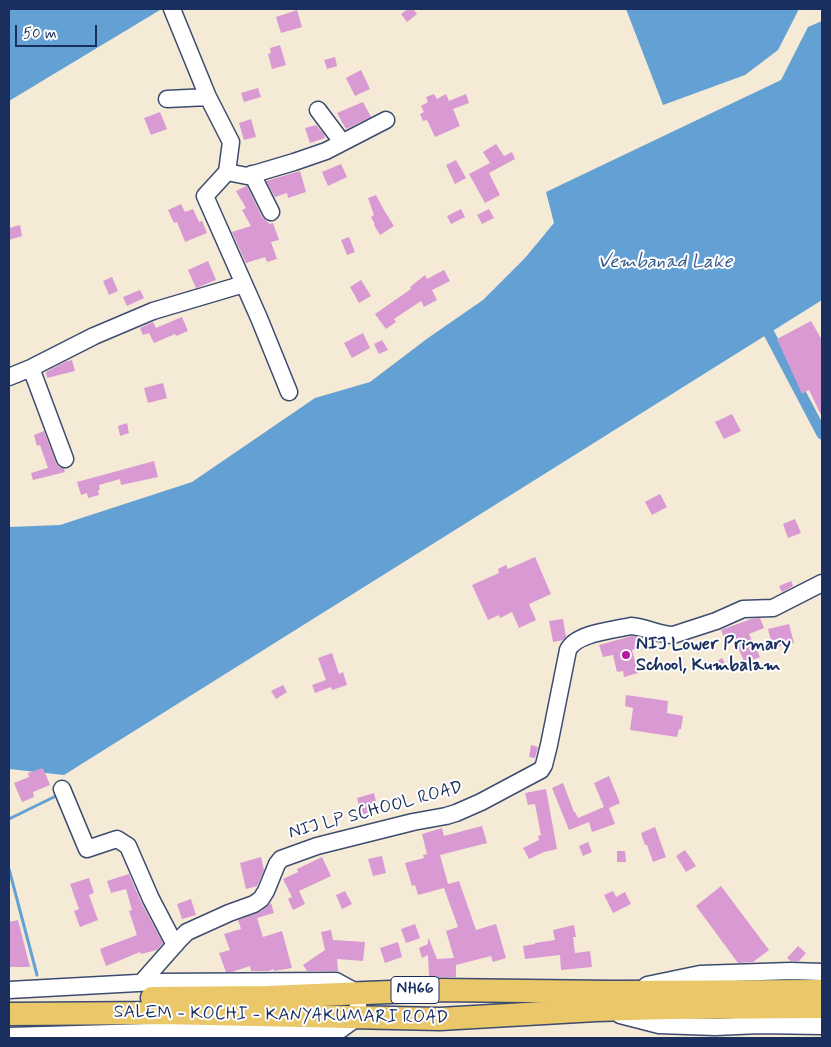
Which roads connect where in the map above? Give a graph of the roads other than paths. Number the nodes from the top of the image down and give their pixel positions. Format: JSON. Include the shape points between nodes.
{"nodes":[{"id":1,"x":172,"y":9,"type":"edge"},
{"id":2,"x":208,"y":97,"type":"junction"},
{"id":3,"x":167,"y":99,"type":"dead end"},
{"id":4,"x":318,"y":110,"type":"dead end"},
{"id":5,"x":386,"y":120,"type":"dead end"},
{"id":6,"x":342,"y":142,"type":"junction"},
{"id":7,"x":227,"y":172,"type":"junction"},
{"id":8,"x":252,"y":174,"type":"junction"},
{"id":9,"x":272,"y":212,"type":"dead end"},
{"id":10,"x":244,"y":284,"type":"junction"},
{"id":11,"x":31,"y":368,"type":"junction"},
{"id":12,"x":9,"y":378,"type":"edge"},
{"id":13,"x":289,"y":392,"type":"dead end"},
{"id":14,"x":65,"y":459,"type":"dead end"},
{"id":15,"x":822,"y":584,"type":"edge"},
{"id":16,"x":62,"y":789,"type":"dead end"},
{"id":17,"x":175,"y":945,"type":"junction"},
{"id":18,"x":822,"y":972,"type":"edge"},
{"id":19,"x":142,"y":982,"type":"junction"},
{"id":20,"x":9,"y":990,"type":"edge"},
{"id":21,"x":822,"y":991,"type":"edge"},
{"id":22,"x":358,"y":992,"type":"junction"},
{"id":23,"x":613,"y":992,"type":"junction"},
{"id":24,"x":9,"y":999,"type":"edge"},
{"id":25,"x":822,"y":1007,"type":"edge"},
{"id":26,"x":596,"y":1010,"type":"junction"},
{"id":27,"x":9,"y":1014,"type":"edge"},
{"id":28,"x":358,"y":1017,"type":"junction"},
{"id":29,"x":822,"y":1026,"type":"edge"},
{"id":30,"x":9,"y":1036,"type":"edge"}],
"edges":[{"from":1,"to":2,"type":"street"},
{"from":2,"to":3,"type":"street"},
{"from":2,"to":7,"type":"street","via":[[231,142]]},
{"from":4,"to":6,"type":"street"},
{"from":5,"to":6,"type":"street"},
{"from":6,"to":8,"type":"street","via":[[326,152]]},
{"from":7,"to":8,"type":"street"},
{"from":7,"to":10,"type":"street","via":[[205,196]]},
{"from":8,"to":9,"type":"street"},
{"from":10,"to":11,"type":"street","via":[[153,311]]},
{"from":10,"to":13,"type":"street"},
{"from":11,"to":12,"type":"street"},
{"from":11,"to":14,"type":"street"},
{"from":15,"to":17,"type":"street","name":"NIJ LP SCHOOL ROAD","via":[[773,608],[743,609],[674,635],[631,626],[575,641],[568,650],[541,770],[456,813],[317,846],[281,859],[266,891],[254,904],[194,928]]},
{"from":16,"to":17,"type":"street","via":[[87,849],[117,839],[128,846]]},
{"from":17,"to":19,"type":"street","name":"NIJ LP SCHOOL ROAD"},
{"from":18,"to":23,"type":"street","via":[[700,974]]},
{"from":19,"to":20,"type":"street"},
{"from":19,"to":22,"type":"street","via":[[336,981]]},
{"from":21,"to":23,"type":"highway","name":"SALEM - KOCHI - KANYAKUMARI ROAD","number":"NH66"},
{"from":22,"to":23,"type":"highway","name":"SALEM - KOCHI - KANYAKUMARI ROAD","number":"NH66"},
{"from":22,"to":24,"type":"highway","name":"SALEM - KOCHI - KANYAKUMARI ROAD","number":"NH66","via":[[266,997]]},
{"from":22,"to":28,"type":"street"},
{"from":25,"to":26,"type":"highway","name":"SALEM - KOCHI - KANYAKUMARI ROAD","number":"NH66"},
{"from":26,"to":28,"type":"highway","name":"SALEM - KOCHI - KANYAKUMARI ROAD","number":"NH66","via":[[440,1019]]},
{"from":26,"to":29,"type":"street","via":[[659,1026]]},
{"from":27,"to":28,"type":"highway","name":"SALEM - KOCHI - KANYAKUMARI ROAD","number":"NH66"},
{"from":28,"to":30,"type":"street","via":[[340,1030]]}]}
